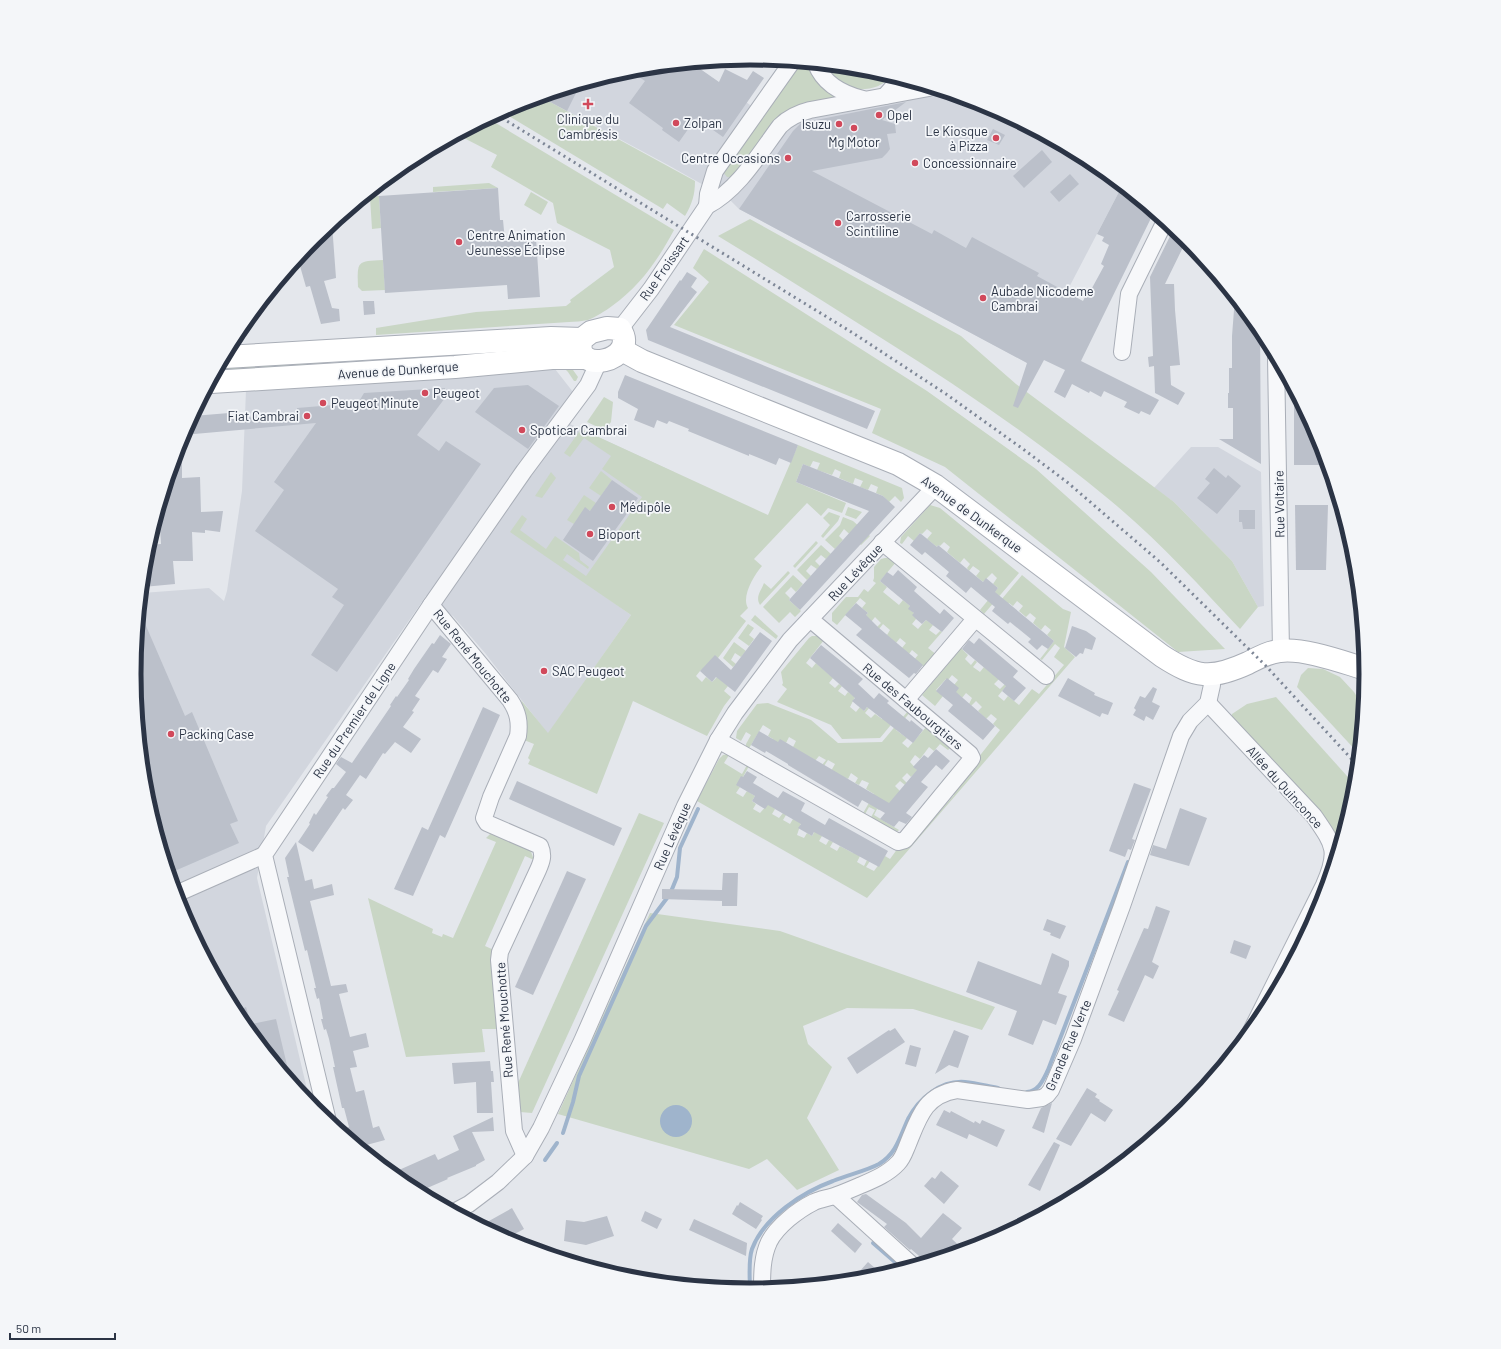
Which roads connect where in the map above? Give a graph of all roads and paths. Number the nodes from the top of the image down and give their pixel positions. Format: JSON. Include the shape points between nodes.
{"nodes":[{"id":1,"x":789,"y":66,"type":"edge"},
{"id":2,"x":818,"y":69,"type":"edge"},
{"id":3,"x":896,"y":83,"type":"edge"},
{"id":4,"x":920,"y":90,"type":"edge"},
{"id":5,"x":885,"y":96,"type":"junction"},
{"id":6,"x":864,"y":100,"type":"junction"},
{"id":7,"x":708,"y":206,"type":"junction"},
{"id":8,"x":1162,"y":226,"type":"edge"},
{"id":9,"x":621,"y":340,"type":"junction"},
{"id":10,"x":1122,"y":352,"type":"dead end"},
{"id":11,"x":588,"y":353,"type":"junction"},
{"id":12,"x":232,"y":356,"type":"edge"},
{"id":13,"x":1276,"y":367,"type":"edge"},
{"id":14,"x":217,"y":382,"type":"edge"},
{"id":15,"x":936,"y":486,"type":"junction"},
{"id":16,"x":882,"y":542,"type":"junction"},
{"id":17,"x":431,"y":605,"type":"junction"},
{"id":18,"x":810,"y":619,"type":"junction"},
{"id":19,"x":975,"y":619,"type":"junction"},
{"id":20,"x":1281,"y":651,"type":"junction"},
{"id":21,"x":1360,"y":667,"type":"edge"},
{"id":22,"x":1212,"y":674,"type":"junction"},
{"id":23,"x":1046,"y":676,"type":"dead end"},
{"id":24,"x":906,"y":700,"type":"junction"},
{"id":25,"x":1208,"y":703,"type":"junction"},
{"id":26,"x":718,"y":740,"type":"junction"},
{"id":27,"x":1333,"y":853,"type":"edge"},
{"id":28,"x":264,"y":855,"type":"junction"},
{"id":29,"x":181,"y":892,"type":"edge"},
{"id":30,"x":1318,"y":896,"type":"edge"},
{"id":31,"x":1271,"y":991,"type":"edge"},
{"id":32,"x":325,"y":1110,"type":"edge"},
{"id":33,"x":525,"y":1156,"type":"junction"},
{"id":34,"x":836,"y":1196,"type":"junction"},
{"id":35,"x":459,"y":1209,"type":"edge"},
{"id":36,"x":909,"y":1263,"type":"edge"},
{"id":37,"x":762,"y":1284,"type":"edge"}],
"edges":[{"from":1,"to":7,"type":"street","name":"Rue Froissart","via":[[714,171],[708,194]]},
{"from":2,"to":6,"type":"street","via":[[831,85]]},
{"from":3,"to":5,"type":"street"},
{"from":4,"to":5,"type":"street","name":"Rue Froissart"},
{"from":5,"to":6,"type":"street","name":"Rue Froissart"},
{"from":6,"to":7,"type":"street","name":"Rue Froissart","via":[[805,112],[788,119],[738,182]]},
{"from":7,"to":9,"type":"street","name":"Rue Froissart","via":[[651,289]]},
{"from":8,"to":10,"type":"street","via":[[1129,294]]},
{"from":9,"to":11,"type":"main road","name":"Avenue de Dunkerque","via":[[617,356]]},
{"from":9,"to":11,"type":"main road","name":"Avenue de Dunkerque","via":[[607,328],[598,329],[591,332]]},
{"from":9,"to":15,"type":"main road","name":"Avenue de Dunkerque","via":[[642,361],[898,464]]},
{"from":11,"to":12,"type":"main road","name":"Avenue de Dunkerque","via":[[551,338]]},
{"from":11,"to":14,"type":"main road","name":"Avenue de Dunkerque","via":[[455,367]]},
{"from":11,"to":17,"type":"street","name":"Rue du Premier de Ligne","via":[[588,385],[524,471]]},
{"from":13,"to":20,"type":"street","name":"Rue Voltaire"},
{"from":15,"to":16,"type":"street","name":"Rue Lévêque"},
{"from":15,"to":22,"type":"main road","name":"Avenue de Dunkerque","via":[[1162,656],[1196,674]]},
{"from":16,"to":18,"type":"street","name":"Rue Lévêque"},
{"from":16,"to":19,"type":"street"},
{"from":17,"to":28,"type":"street","name":"Rue du Premier de Ligne"},
{"from":17,"to":33,"type":"street","name":"Rue René Mouchotte","via":[[510,700],[518,718],[518,736],[484,818],[487,823],[540,846],[543,852],[538,870],[500,952],[499,960],[514,1131]]},
{"from":18,"to":24,"type":"street","name":"Rue des Faubourgtiers"},
{"from":18,"to":26,"type":"street","name":"Rue Lévêque","via":[[790,640]]},
{"from":19,"to":23,"type":"street"},
{"from":19,"to":24,"type":"street"},
{"from":20,"to":21,"type":"main road","name":"Avenue de Dunkerque","via":[[1314,654]]},
{"from":20,"to":22,"type":"main road","name":"Avenue de Dunkerque"},
{"from":22,"to":25,"type":"street"},
{"from":24,"to":26,"type":"street","name":"Rue des Faubourgtiers","via":[[972,758],[905,840],[900,842]]},
{"from":25,"to":27,"type":"street","name":"Allée du Quinconce","via":[[1314,816],[1326,834]]},
{"from":25,"to":34,"type":"street","name":"Grande Rue Verte","via":[[1190,721],[1181,736],[1073,1039],[1047,1095],[1028,1100],[957,1090],[939,1095],[931,1100],[918,1117],[898,1163],[884,1174]]},
{"from":26,"to":33,"type":"street","name":"Rue Lévêque","via":[[684,806],[582,1041]]},
{"from":28,"to":29,"type":"street"},
{"from":28,"to":32,"type":"street"},
{"from":30,"to":31,"type":"street","name":"Allée du Quinconce"},
{"from":33,"to":35,"type":"street","name":"Rue Lévêque","via":[[498,1182]]},
{"from":34,"to":36,"type":"street"},
{"from":34,"to":37,"type":"street","name":"Grande Rue Verte","via":[[813,1203],[794,1215],[778,1230],[767,1249]]}]}
